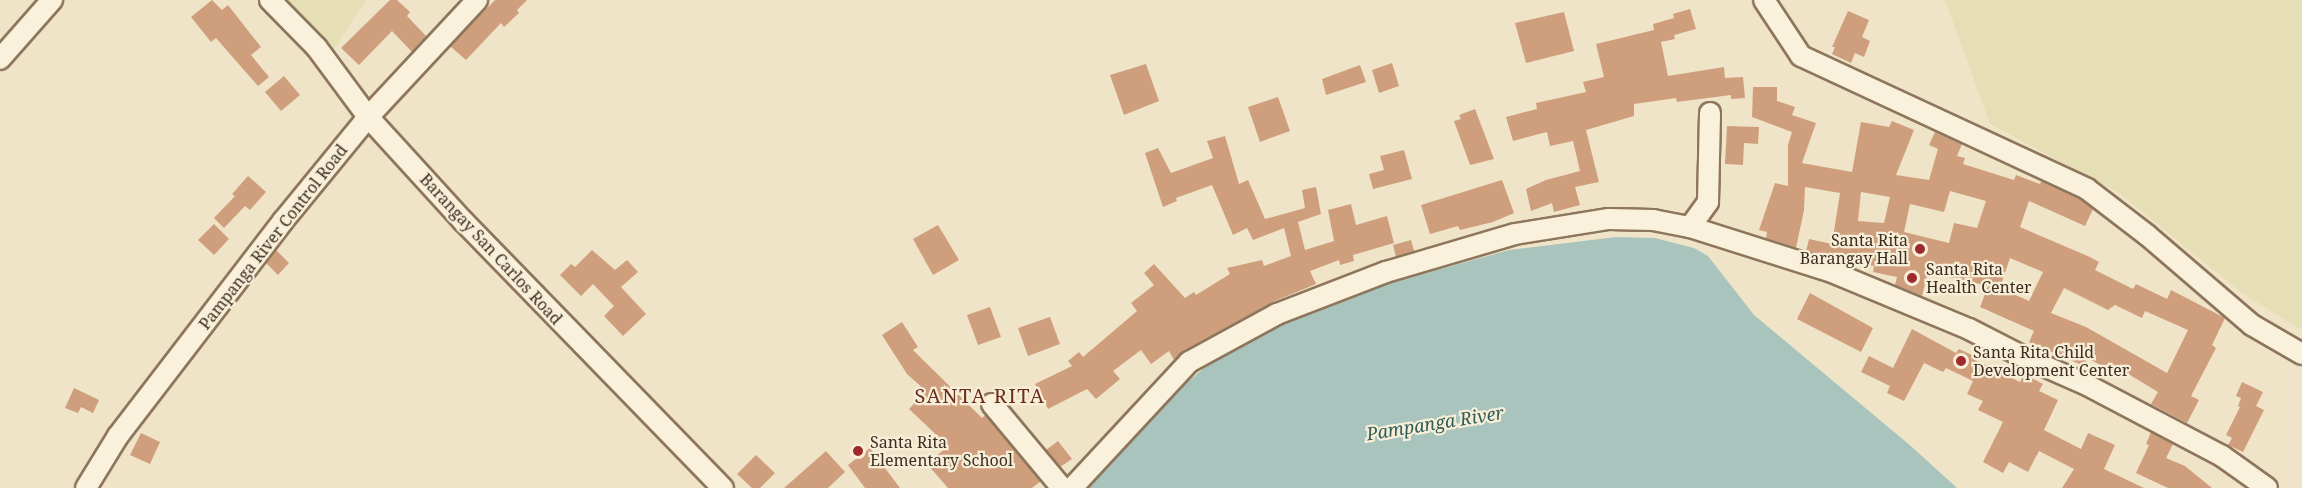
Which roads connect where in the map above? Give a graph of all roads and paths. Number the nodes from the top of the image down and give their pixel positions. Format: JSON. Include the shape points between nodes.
{"nodes":[{"id":1,"x":52,"y":0,"type":"edge"},
{"id":2,"x":270,"y":0,"type":"edge"},
{"id":3,"x":454,"y":0,"type":"edge"},
{"id":4,"x":477,"y":0,"type":"edge"},
{"id":5,"x":1764,"y":0,"type":"edge"},
{"id":6,"x":455,"y":21,"type":"junction"},
{"id":7,"x":0,"y":59,"type":"edge"},
{"id":8,"x":1710,"y":113,"type":"dead end"},
{"id":9,"x":368,"y":117,"type":"junction"},
{"id":10,"x":1690,"y":227,"type":"junction"},
{"id":11,"x":2302,"y":354,"type":"edge"},
{"id":12,"x":992,"y":405,"type":"dead end"},
{"id":13,"x":86,"y":488,"type":"edge"},
{"id":14,"x":723,"y":488,"type":"edge"},
{"id":15,"x":1062,"y":488,"type":"edge"},
{"id":16,"x":1072,"y":488,"type":"edge"},
{"id":17,"x":2267,"y":488,"type":"edge"}],
"edges":[{"from":1,"to":7,"type":"street"},
{"from":2,"to":9,"type":"street","name":"Barangay San Carlos Road","via":[[317,48]]},
{"from":3,"to":6,"type":"street"},
{"from":4,"to":6,"type":"street","name":"Pampanga River Control Road"},
{"from":5,"to":11,"type":"street","via":[[1801,56],[2087,189],[2252,325]]},
{"from":6,"to":9,"type":"street","name":"Pampanga River Control Road"},
{"from":8,"to":10,"type":"street","via":[[1708,202]]},
{"from":9,"to":13,"type":"street","name":"Pampanga River Control Road","via":[[188,343],[118,436]]},
{"from":9,"to":14,"type":"street","name":"Barangay San Carlos Road","via":[[471,229]]},
{"from":10,"to":16,"type":"street","via":[[1653,220],[1609,219],[1515,234],[1386,272],[1277,314],[1189,362]]},
{"from":10,"to":17,"type":"street","via":[[1832,272],[1969,329],[2222,456]]},
{"from":12,"to":15,"type":"street"}]}
